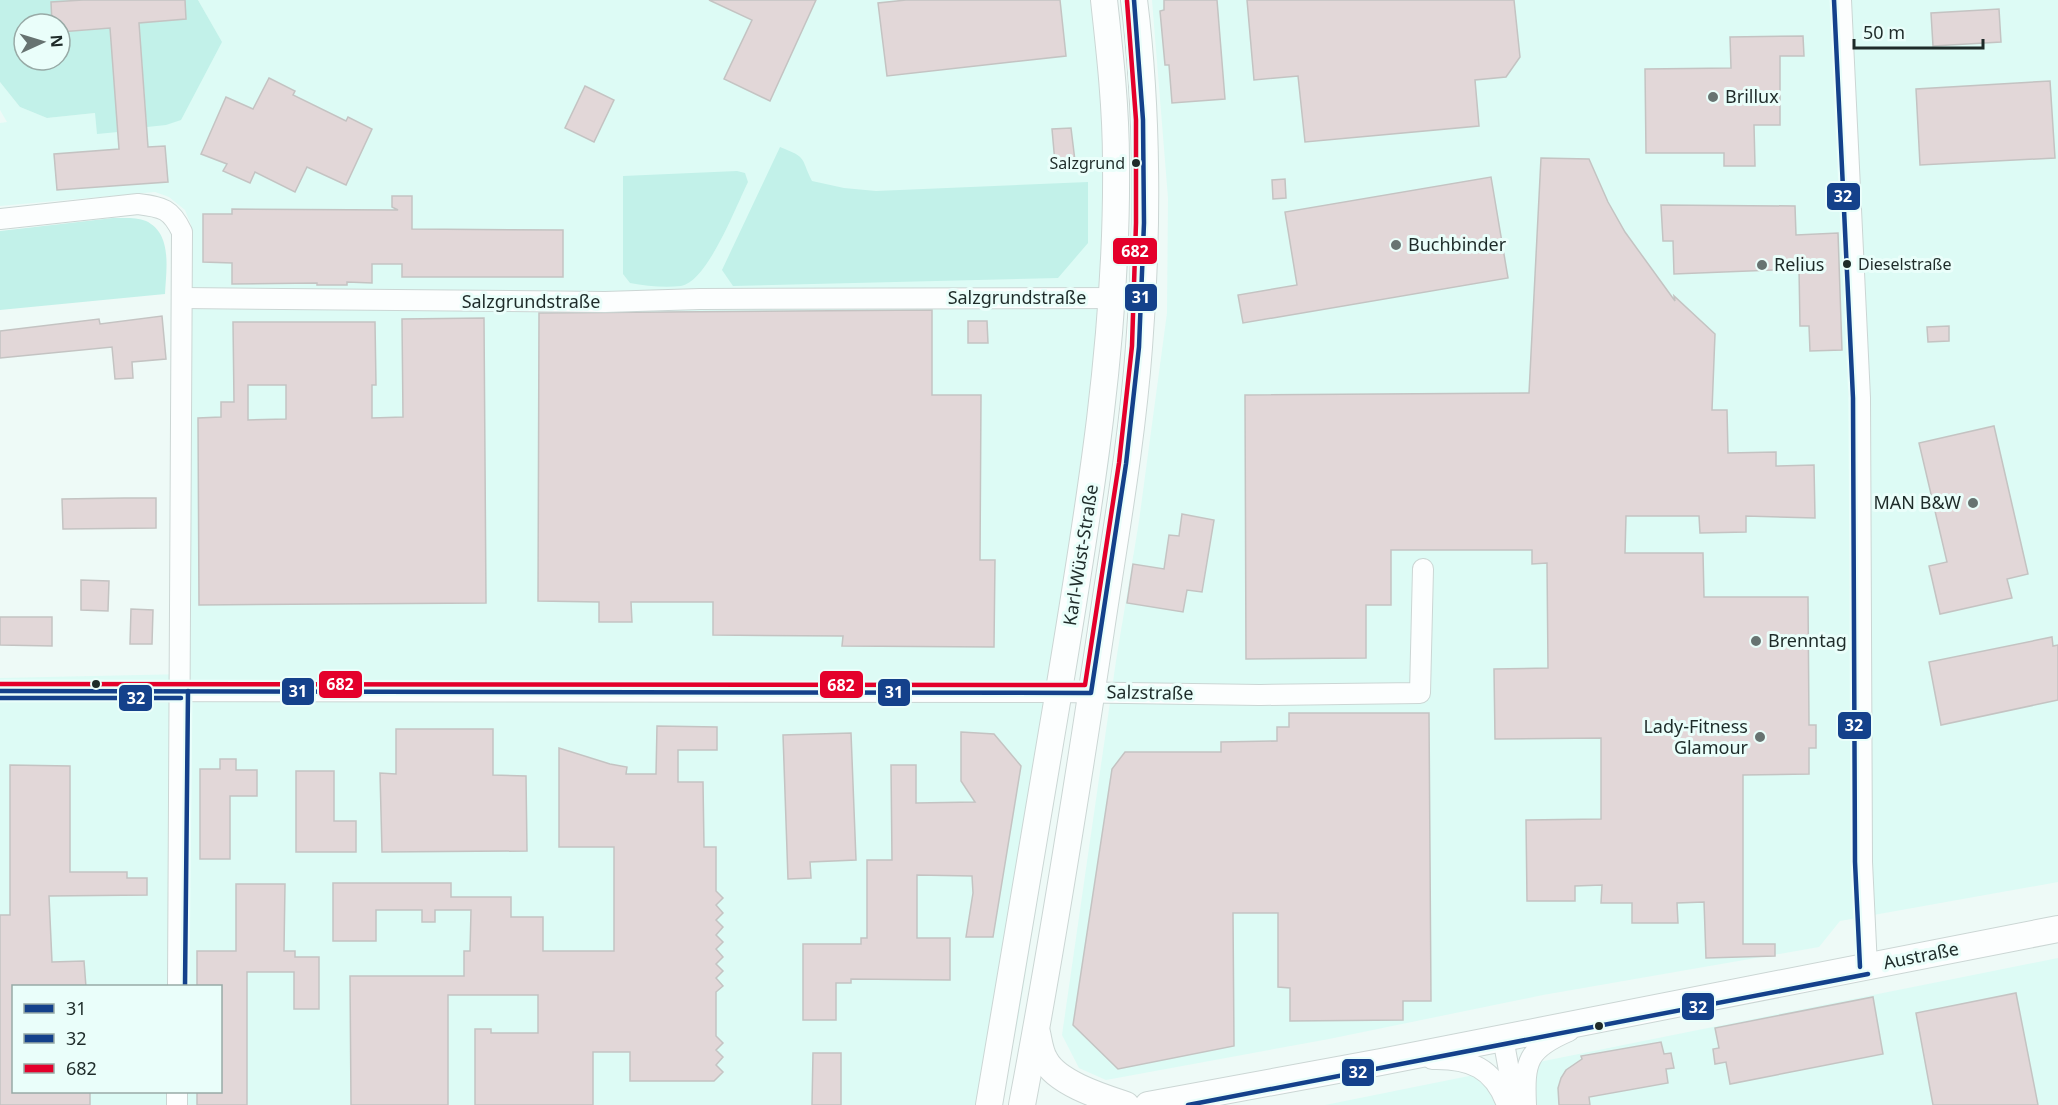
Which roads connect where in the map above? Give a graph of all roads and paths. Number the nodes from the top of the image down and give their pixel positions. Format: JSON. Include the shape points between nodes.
{"nodes":[{"id":1,"x":1104,"y":0,"type":"edge"},
{"id":2,"x":1134,"y":0,"type":"edge"},
{"id":3,"x":1841,"y":0,"type":"edge"},
{"id":4,"x":0,"y":219,"type":"edge"},
{"id":5,"x":183,"y":298,"type":"junction"},
{"id":6,"x":1112,"y":298,"type":"junction"},
{"id":7,"x":1141,"y":298,"type":"junction"},
{"id":8,"x":1423,"y":569,"type":"dead end"},
{"id":9,"x":0,"y":691,"type":"edge"},
{"id":10,"x":181,"y":691,"type":"junction"},
{"id":11,"x":1058,"y":692,"type":"junction"},
{"id":12,"x":1091,"y":693,"type":"junction"},
{"id":13,"x":2058,"y":929,"type":"edge"},
{"id":14,"x":1867,"y":967,"type":"junction"},
{"id":15,"x":178,"y":985,"type":"edge"},
{"id":16,"x":1597,"y":1018,"type":"junction"},
{"id":17,"x":1036,"y":1031,"type":"junction"},
{"id":18,"x":1503,"y":1038,"type":"junction"},
{"id":19,"x":1381,"y":1062,"type":"junction"},
{"id":20,"x":989,"y":1105,"type":"edge"},
{"id":21,"x":1022,"y":1105,"type":"edge"},
{"id":22,"x":1126,"y":1105,"type":"edge"},
{"id":23,"x":1148,"y":1105,"type":"edge"},
{"id":24,"x":1507,"y":1105,"type":"edge"},
{"id":25,"x":1515,"y":1105,"type":"edge"},
{"id":26,"x":1526,"y":1105,"type":"edge"}],
"edges":[{"from":1,"to":6,"type":"main road","name":"Karl-Wüst-Straße","via":[[1116,163]]},
{"from":2,"to":7,"type":"main road","name":"Karl-Wüst-Straße","via":[[1143,120]]},
{"from":3,"to":14,"type":"street","via":[[1860,398],[1862,851]]},
{"from":4,"to":5,"type":"street","via":[[138,204],[159,206],[175,216],[182,232]]},
{"from":5,"to":6,"type":"street","name":"Salzgrundstraße","via":[[605,302]]},
{"from":5,"to":10,"type":"street"},
{"from":6,"to":7,"type":"street","name":"Salzgrundstraße"},
{"from":6,"to":11,"type":"main road","name":"Karl-Wüst-Straße","via":[[1094,469]]},
{"from":7,"to":12,"type":"main road","name":"Karl-Wüst-Straße","via":[[1126,464]]},
{"from":8,"to":12,"type":"street","name":"Salzstraße","via":[[1420,693]]},
{"from":9,"to":10,"type":"street","name":"Salzstraße"},
{"from":10,"to":11,"type":"street","name":"Salzstraße"},
{"from":10,"to":15,"type":"street"},
{"from":11,"to":12,"type":"street","name":"Salzstraße"},
{"from":11,"to":20,"type":"main road","name":"Karl-Wüst-Straße"},
{"from":12,"to":17,"type":"main road","name":"Karl-Wüst-Straße"},
{"from":13,"to":14,"type":"main road","name":"Austraße"},
{"from":14,"to":16,"type":"main road","name":"Austraße"},
{"from":16,"to":18,"type":"main road","name":"Austraße"},
{"from":16,"to":26,"type":"street","via":[[1550,1040],[1534,1054],[1527,1065]]},
{"from":17,"to":21,"type":"main road","name":"Karl-Wüst-Straße"},
{"from":17,"to":22,"type":"main road","via":[[1045,1060],[1054,1071],[1080,1088]]},
{"from":18,"to":19,"type":"main road","name":"Austraße"},
{"from":18,"to":25,"type":"street"},
{"from":19,"to":23,"type":"main road","name":"Austraße"},
{"from":19,"to":24,"type":"street","via":[[1462,1060],[1494,1079]]}]}
